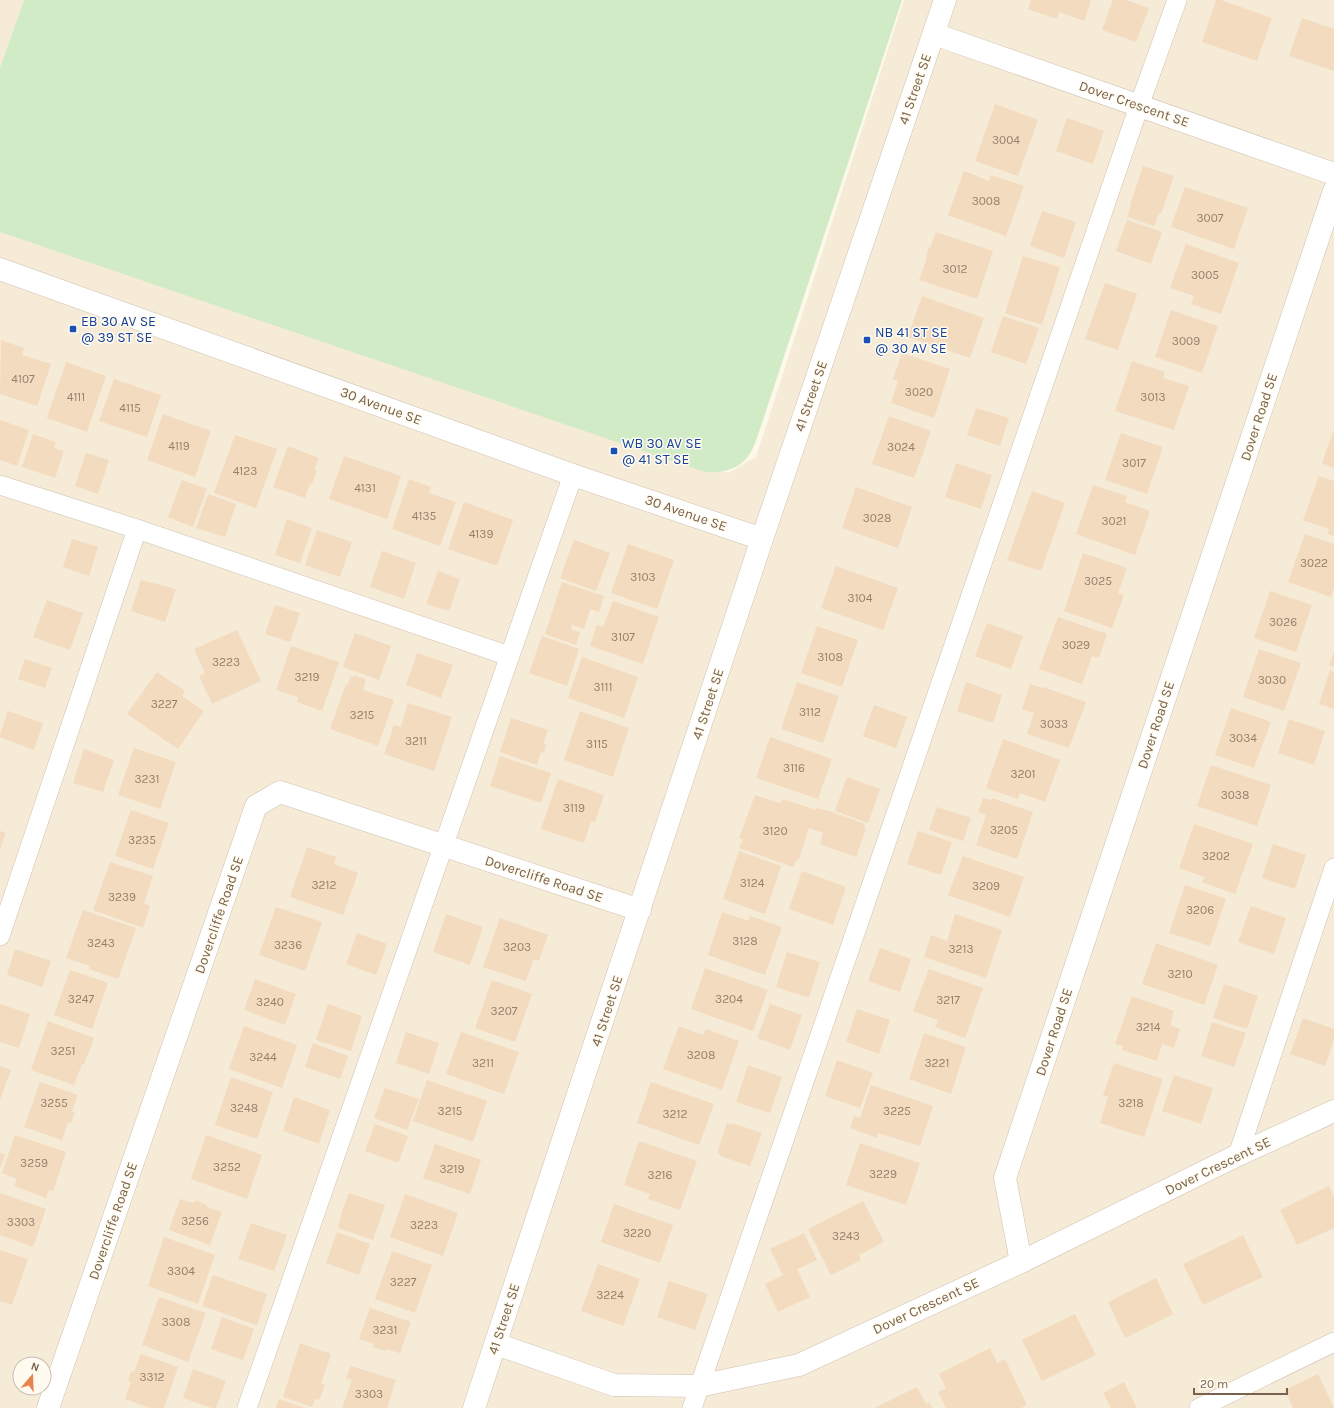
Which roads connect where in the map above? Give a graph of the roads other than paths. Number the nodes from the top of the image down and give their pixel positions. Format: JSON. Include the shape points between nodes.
{"nodes":[{"id":1,"x":945,"y":0,"type":"edge"},
{"id":2,"x":1177,"y":0,"type":"edge"},
{"id":3,"x":934,"y":34,"type":"junction"},
{"id":4,"x":1139,"y":106,"type":"junction"},
{"id":5,"x":1334,"y":174,"type":"edge"},
{"id":6,"x":1334,"y":191,"type":"edge"},
{"id":7,"x":0,"y":268,"type":"edge"},
{"id":8,"x":573,"y":475,"type":"junction"},
{"id":9,"x":0,"y":485,"type":"edge"},
{"id":10,"x":137,"y":529,"type":"junction"},
{"id":11,"x":762,"y":539,"type":"junction"},
{"id":12,"x":509,"y":656,"type":"junction"},
{"id":13,"x":444,"y":846,"type":"junction"},
{"id":14,"x":1334,"y":868,"type":"edge"},
{"id":15,"x":640,"y":910,"type":"junction"},
{"id":16,"x":0,"y":936,"type":"edge"},
{"id":17,"x":1334,"y":1111,"type":"edge"},
{"id":18,"x":1238,"y":1155,"type":"junction"},
{"id":19,"x":1021,"y":1262,"type":"junction"},
{"id":20,"x":1334,"y":1342,"type":"edge"},
{"id":21,"x":496,"y":1344,"type":"junction"},
{"id":22,"x":699,"y":1386,"type":"junction"},
{"id":23,"x":48,"y":1408,"type":"edge"},
{"id":24,"x":247,"y":1408,"type":"edge"},
{"id":25,"x":474,"y":1408,"type":"edge"},
{"id":26,"x":692,"y":1408,"type":"edge"},
{"id":27,"x":1199,"y":1408,"type":"edge"}],
"edges":[{"from":1,"to":3,"type":"street","name":"41 Street SE"},
{"from":2,"to":4,"type":"lane"},
{"from":3,"to":4,"type":"street","name":"Dover Crescent SE"},
{"from":3,"to":11,"type":"street","name":"41 Street SE"},
{"from":4,"to":5,"type":"street","name":"Dover Crescent SE"},
{"from":4,"to":22,"type":"lane"},
{"from":6,"to":19,"type":"street","name":"Dover Road SE","via":[[1005,1178]]},
{"from":7,"to":8,"type":"street","name":"30 Avenue SE"},
{"from":8,"to":11,"type":"street","name":"30 Avenue SE"},
{"from":8,"to":12,"type":"lane"},
{"from":9,"to":10,"type":"lane"},
{"from":10,"to":12,"type":"lane"},
{"from":10,"to":16,"type":"lane"},
{"from":11,"to":15,"type":"street","name":"41 Street SE"},
{"from":12,"to":13,"type":"lane"},
{"from":13,"to":15,"type":"street","name":"Dovercliffe Road SE"},
{"from":13,"to":23,"type":"street","name":"Dovercliffe Road SE","via":[[280,792],[256,806]]},
{"from":13,"to":24,"type":"lane"},
{"from":14,"to":18,"type":"lane"},
{"from":15,"to":21,"type":"street","name":"41 Street SE"},
{"from":17,"to":18,"type":"street","name":"Dover Crescent SE"},
{"from":18,"to":19,"type":"street","name":"Dover Crescent SE"},
{"from":19,"to":22,"type":"street","name":"Dover Crescent SE","via":[[798,1365]]},
{"from":20,"to":27,"type":"lane"},
{"from":21,"to":22,"type":"street","name":"Dover Crescent SE","via":[[614,1385]]},
{"from":21,"to":25,"type":"street","name":"41 Street SE"},
{"from":22,"to":26,"type":"lane"}]}
